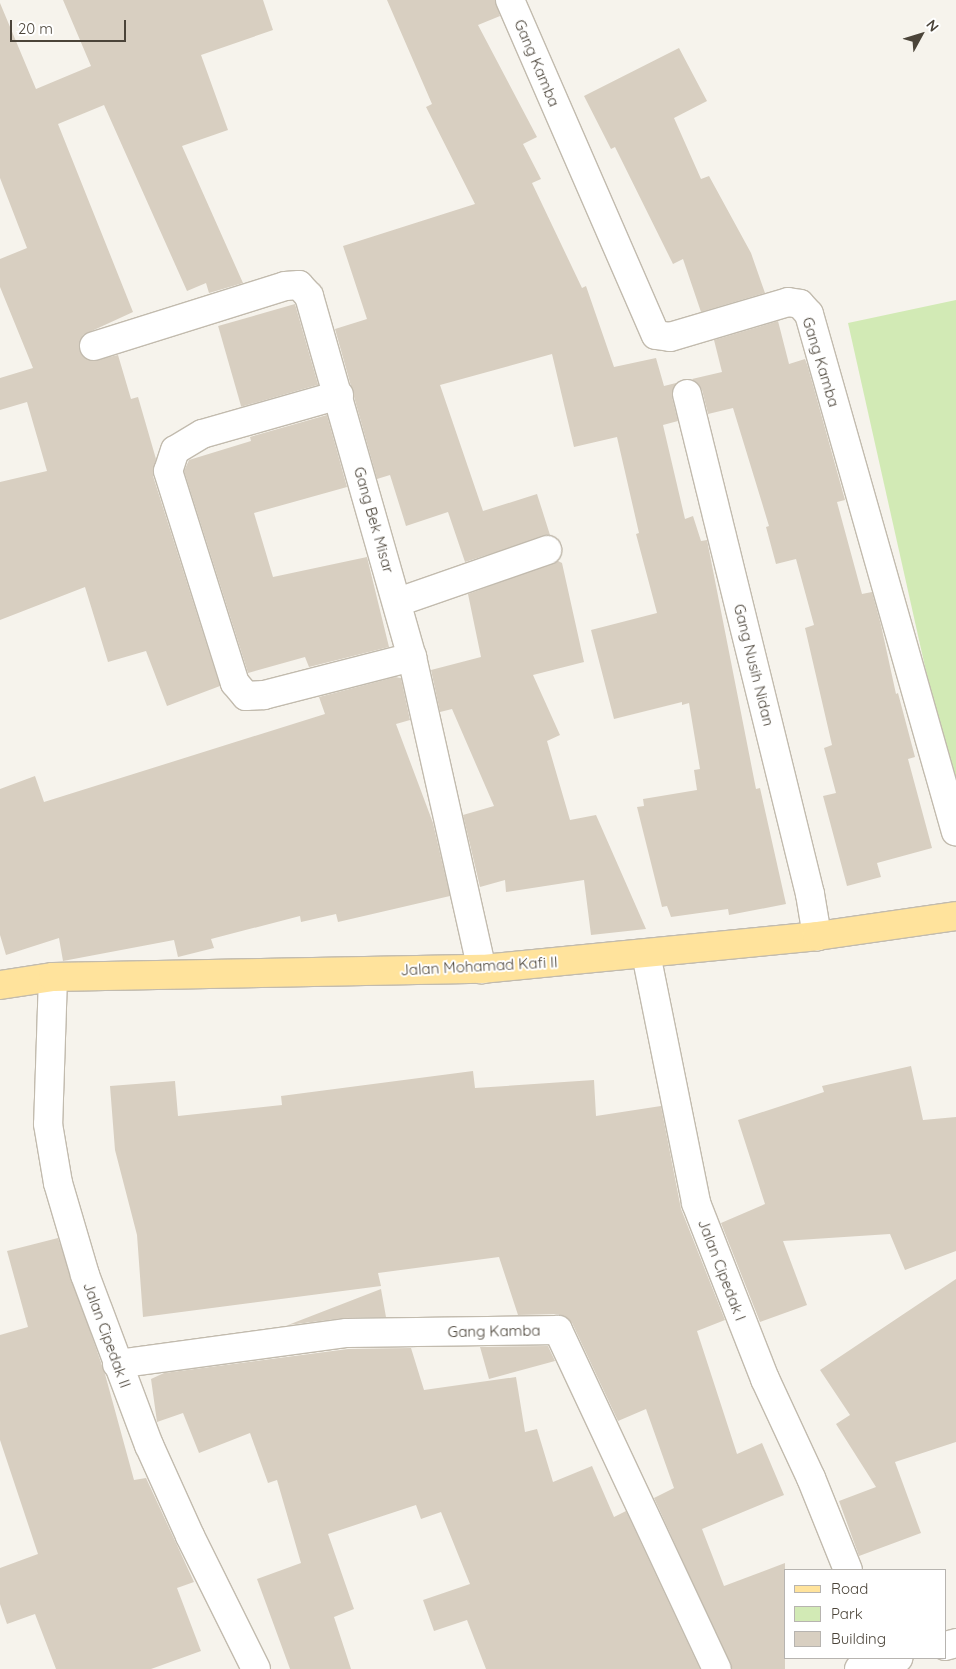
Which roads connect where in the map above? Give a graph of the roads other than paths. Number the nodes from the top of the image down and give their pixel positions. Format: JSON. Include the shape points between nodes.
{"nodes":[{"id":1,"x":510,"y":0,"type":"edge"},
{"id":2,"x":94,"y":346,"type":"dead end"},
{"id":3,"x":688,"y":394,"type":"dead end"},
{"id":4,"x":339,"y":395,"type":"junction"},
{"id":5,"x":547,"y":550,"type":"dead end"},
{"id":6,"x":398,"y":602,"type":"junction"},
{"id":7,"x":412,"y":657,"type":"junction"},
{"id":8,"x":956,"y":832,"type":"edge"},
{"id":9,"x":956,"y":916,"type":"edge"},
{"id":10,"x":818,"y":936,"type":"junction"},
{"id":11,"x":647,"y":964,"type":"junction"},
{"id":12,"x":482,"y":969,"type":"junction"},
{"id":13,"x":0,"y":985,"type":"edge"},
{"id":14,"x":52,"y":990,"type":"junction"},
{"id":15,"x":117,"y":1364,"type":"junction"},
{"id":16,"x":848,"y":1569,"type":"edge"},
{"id":17,"x":888,"y":1661,"type":"edge"},
{"id":18,"x":256,"y":1669,"type":"edge"},
{"id":19,"x":717,"y":1669,"type":"edge"},
{"id":20,"x":859,"y":1669,"type":"edge"}],
"edges":[{"from":1,"to":8,"type":"street","name":"Gang Kamba","via":[[656,335],[670,337],[788,302],[800,304],[808,314]]},
{"from":2,"to":4,"type":"street","name":"Gang Bek Misar","via":[[284,286],[299,285],[309,296]]},
{"from":3,"to":10,"type":"street","name":"Gang Nusih Nidan"},
{"from":4,"to":6,"type":"street","name":"Gang Bek Misar"},
{"from":4,"to":7,"type":"street","via":[[202,434],[175,450],[168,471],[235,683],[246,696],[264,695]]},
{"from":5,"to":6,"type":"street"},
{"from":6,"to":7,"type":"street","name":"Gang Bek Misar"},
{"from":7,"to":12,"type":"street","name":"Gang Bek Misar"},
{"from":9,"to":10,"type":"main road","name":"Jalan Mohamad Kafi II"},
{"from":10,"to":11,"type":"main road","name":"Jalan Mohamad Kafi II"},
{"from":11,"to":12,"type":"main road","name":"Jalan Mohamad Kafi II"},
{"from":11,"to":16,"type":"street","name":"Jalan Cipedak I","via":[[696,1203],[765,1379],[812,1478]]},
{"from":12,"to":14,"type":"main road","name":"Jalan Mohamad Kafi II"},
{"from":13,"to":14,"type":"main road","name":"Jalan Mohamad Kafi II"},
{"from":14,"to":15,"type":"street","name":"Jalan Cipedak II","via":[[48,1124],[58,1183],[85,1275]]},
{"from":15,"to":18,"type":"street","name":"Jalan Cipedak II","via":[[190,1536]]},
{"from":15,"to":19,"type":"street","name":"Gang Kamba","via":[[347,1333],[558,1330]]},
{"from":17,"to":20,"type":"street"}]}
